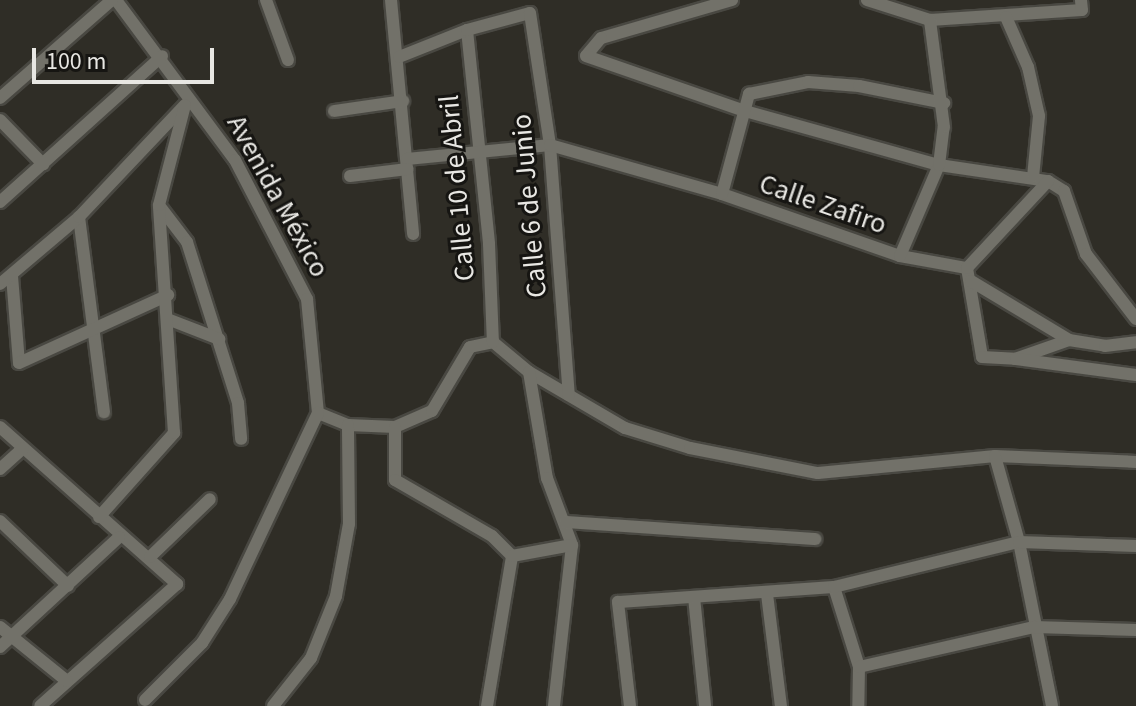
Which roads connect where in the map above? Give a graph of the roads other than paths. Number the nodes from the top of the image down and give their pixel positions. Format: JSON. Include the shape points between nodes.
{"nodes":[{"id":1,"x":114,"y":0,"type":"edge"},
{"id":2,"x":266,"y":0,"type":"edge"},
{"id":3,"x":391,"y":0,"type":"edge"},
{"id":4,"x":732,"y":0,"type":"edge"},
{"id":5,"x":867,"y":0,"type":"edge"},
{"id":6,"x":1082,"y":5,"type":"edge"},
{"id":7,"x":1006,"y":17,"type":"junction"},
{"id":8,"x":930,"y":20,"type":"junction"},
{"id":9,"x":467,"y":30,"type":"junction"},
{"id":10,"x":162,"y":56,"type":"junction"},
{"id":11,"x":399,"y":57,"type":"junction"},
{"id":12,"x":288,"y":60,"type":"dead end"},
{"id":13,"x":0,"y":98,"type":"edge"},
{"id":14,"x":189,"y":101,"type":"junction"},
{"id":15,"x":403,"y":101,"type":"junction"},
{"id":16,"x":944,"y":103,"type":"junction"},
{"id":17,"x":742,"y":110,"type":"junction"},
{"id":18,"x":334,"y":111,"type":"dead end"},
{"id":19,"x":0,"y":120,"type":"edge"},
{"id":20,"x":550,"y":145,"type":"junction"},
{"id":21,"x":479,"y":154,"type":"junction"},
{"id":22,"x":43,"y":164,"type":"junction"},
{"id":23,"x":408,"y":164,"type":"junction"},
{"id":24,"x":939,"y":165,"type":"junction"},
{"id":25,"x":350,"y":176,"type":"dead end"},
{"id":26,"x":1033,"y":177,"type":"junction"},
{"id":27,"x":1048,"y":181,"type":"junction"},
{"id":28,"x":722,"y":194,"type":"junction"},
{"id":29,"x":0,"y":202,"type":"edge"},
{"id":30,"x":159,"y":205,"type":"junction"},
{"id":31,"x":79,"y":217,"type":"junction"},
{"id":32,"x":413,"y":234,"type":"dead end"},
{"id":33,"x":900,"y":256,"type":"junction"},
{"id":34,"x":969,"y":274,"type":"junction"},
{"id":35,"x":12,"y":276,"type":"junction"},
{"id":36,"x":0,"y":284,"type":"edge"},
{"id":37,"x":168,"y":295,"type":"junction"},
{"id":38,"x":1136,"y":319,"type":"edge"},
{"id":39,"x":170,"y":320,"type":"junction"},
{"id":40,"x":90,"y":326,"type":"junction"},
{"id":41,"x":219,"y":339,"type":"junction"},
{"id":42,"x":1069,"y":340,"type":"junction"},
{"id":43,"x":493,"y":342,"type":"junction"},
{"id":44,"x":1136,"y":342,"type":"edge"},
{"id":45,"x":1015,"y":359,"type":"junction"},
{"id":46,"x":529,"y":372,"type":"junction"},
{"id":47,"x":1136,"y":375,"type":"edge"},
{"id":48,"x":569,"y":395,"type":"junction"},
{"id":49,"x":104,"y":412,"type":"dead end"},
{"id":50,"x":318,"y":413,"type":"junction"},
{"id":51,"x":348,"y":425,"type":"junction"},
{"id":52,"x":0,"y":427,"type":"edge"},
{"id":53,"x":395,"y":427,"type":"junction"},
{"id":54,"x":241,"y":439,"type":"dead end"},
{"id":55,"x":23,"y":448,"type":"junction"},
{"id":56,"x":995,"y":456,"type":"junction"},
{"id":57,"x":1136,"y":462,"type":"edge"},
{"id":58,"x":0,"y":469,"type":"edge"},
{"id":59,"x":210,"y":499,"type":"dead end"},
{"id":60,"x":99,"y":517,"type":"junction"},
{"id":61,"x":0,"y":521,"type":"edge"},
{"id":62,"x":565,"y":522,"type":"junction"},
{"id":63,"x":119,"y":537,"type":"junction"},
{"id":64,"x":815,"y":539,"type":"dead end"},
{"id":65,"x":1019,"y":542,"type":"junction"},
{"id":66,"x":572,"y":545,"type":"junction"},
{"id":67,"x":1136,"y":546,"type":"edge"},
{"id":68,"x":512,"y":556,"type":"junction"},
{"id":69,"x":150,"y":557,"type":"junction"},
{"id":70,"x":68,"y":586,"type":"junction"},
{"id":71,"x":834,"y":587,"type":"junction"},
{"id":72,"x":767,"y":594,"type":"junction"},
{"id":73,"x":694,"y":597,"type":"junction"},
{"id":74,"x":0,"y":627,"type":"edge"},
{"id":75,"x":1034,"y":627,"type":"junction"},
{"id":76,"x":1136,"y":630,"type":"edge"},
{"id":77,"x":13,"y":638,"type":"junction"},
{"id":78,"x":0,"y":647,"type":"edge"},
{"id":79,"x":859,"y":667,"type":"junction"},
{"id":80,"x":67,"y":681,"type":"junction"},
{"id":81,"x":145,"y":700,"type":"dead end"},
{"id":82,"x":40,"y":706,"type":"edge"},
{"id":83,"x":273,"y":706,"type":"edge"},
{"id":84,"x":487,"y":706,"type":"edge"},
{"id":85,"x":554,"y":706,"type":"edge"},
{"id":86,"x":630,"y":706,"type":"edge"},
{"id":87,"x":705,"y":706,"type":"edge"},
{"id":88,"x":781,"y":706,"type":"edge"},
{"id":89,"x":858,"y":706,"type":"edge"},
{"id":90,"x":1052,"y":706,"type":"edge"}],
"edges":[{"from":1,"to":10,"type":"street","name":"Avenida México"},
{"from":1,"to":13,"type":"street"},
{"from":2,"to":12,"type":"street"},
{"from":3,"to":11,"type":"street"},
{"from":4,"to":17,"type":"street","via":[[601,38],[586,56]]},
{"from":5,"to":8,"type":"street"},
{"from":6,"to":7,"type":"street"},
{"from":7,"to":8,"type":"street"},
{"from":7,"to":26,"type":"street","via":[[1028,67],[1039,116]]},
{"from":8,"to":16,"type":"street"},
{"from":9,"to":11,"type":"street"},
{"from":9,"to":20,"type":"street","name":"Calle 6 de Junio","via":[[530,13]]},
{"from":9,"to":21,"type":"street","name":"Calle 10 de Abril"},
{"from":10,"to":14,"type":"street","name":"Avenida México"},
{"from":10,"to":22,"type":"street"},
{"from":11,"to":15,"type":"street"},
{"from":14,"to":30,"type":"street"},
{"from":14,"to":31,"type":"street"},
{"from":14,"to":50,"type":"street","name":"Avenida México","via":[[235,160],[307,299]]},
{"from":15,"to":18,"type":"street"},
{"from":15,"to":23,"type":"street"},
{"from":16,"to":17,"type":"street","via":[[808,82],[749,94]]},
{"from":16,"to":24,"type":"street"},
{"from":17,"to":24,"type":"street"},
{"from":17,"to":28,"type":"street"},
{"from":19,"to":22,"type":"street"},
{"from":20,"to":21,"type":"street"},
{"from":20,"to":28,"type":"street","name":"Calle Zafiro"},
{"from":20,"to":48,"type":"street","name":"Calle 6 de Junio"},
{"from":21,"to":23,"type":"street"},
{"from":21,"to":43,"type":"street","name":"Calle 10 de Abril"},
{"from":22,"to":29,"type":"street"},
{"from":23,"to":25,"type":"street"},
{"from":23,"to":32,"type":"street"},
{"from":24,"to":26,"type":"street"},
{"from":24,"to":33,"type":"street"},
{"from":26,"to":27,"type":"street"},
{"from":27,"to":34,"type":"street"},
{"from":27,"to":38,"type":"street","via":[[1064,191],[1086,254]]},
{"from":28,"to":33,"type":"street","name":"Calle Zafiro"},
{"from":30,"to":37,"type":"street"},
{"from":30,"to":41,"type":"street","via":[[187,242]]},
{"from":31,"to":35,"type":"street"},
{"from":31,"to":40,"type":"street"},
{"from":33,"to":34,"type":"street","name":"Calle Zafiro"},
{"from":34,"to":42,"type":"street"},
{"from":34,"to":45,"type":"street","via":[[982,357]]},
{"from":35,"to":36,"type":"street"},
{"from":35,"to":40,"type":"street","via":[[19,363]]},
{"from":37,"to":39,"type":"street"},
{"from":37,"to":40,"type":"street"},
{"from":39,"to":41,"type":"street"},
{"from":39,"to":60,"type":"street","via":[[174,433]]},
{"from":40,"to":49,"type":"street"},
{"from":41,"to":54,"type":"street","via":[[238,403]]},
{"from":42,"to":44,"type":"street","via":[[1105,346]]},
{"from":42,"to":45,"type":"street"},
{"from":43,"to":46,"type":"street"},
{"from":43,"to":53,"type":"street","via":[[470,347],[432,411]]},
{"from":45,"to":47,"type":"street"},
{"from":46,"to":48,"type":"street"},
{"from":46,"to":62,"type":"street","via":[[547,478]]},
{"from":48,"to":56,"type":"street","via":[[625,428],[690,448],[818,473]]},
{"from":50,"to":51,"type":"street"},
{"from":50,"to":81,"type":"street","via":[[230,599],[202,643]]},
{"from":51,"to":53,"type":"street"},
{"from":51,"to":83,"type":"street","via":[[349,524],[336,596],[311,658]]},
{"from":52,"to":55,"type":"street"},
{"from":53,"to":68,"type":"street","via":[[395,480],[492,536]]},
{"from":55,"to":58,"type":"street"},
{"from":55,"to":60,"type":"street"},
{"from":56,"to":57,"type":"street"},
{"from":56,"to":65,"type":"street"},
{"from":59,"to":69,"type":"street"},
{"from":60,"to":63,"type":"street"},
{"from":61,"to":70,"type":"street"},
{"from":62,"to":64,"type":"street"},
{"from":62,"to":66,"type":"street"},
{"from":63,"to":69,"type":"street"},
{"from":63,"to":70,"type":"street"},
{"from":65,"to":67,"type":"street"},
{"from":65,"to":71,"type":"street"},
{"from":65,"to":75,"type":"street"},
{"from":66,"to":68,"type":"street"},
{"from":66,"to":85,"type":"street"},
{"from":68,"to":84,"type":"street"},
{"from":69,"to":80,"type":"street","via":[[177,584]]},
{"from":70,"to":77,"type":"street"},
{"from":71,"to":72,"type":"street"},
{"from":71,"to":79,"type":"street"},
{"from":72,"to":73,"type":"street"},
{"from":72,"to":88,"type":"street"},
{"from":73,"to":86,"type":"street","via":[[618,602]]},
{"from":73,"to":87,"type":"street"},
{"from":74,"to":77,"type":"street"},
{"from":75,"to":76,"type":"street"},
{"from":75,"to":79,"type":"street"},
{"from":75,"to":90,"type":"street"},
{"from":77,"to":78,"type":"street"},
{"from":77,"to":80,"type":"street"},
{"from":79,"to":89,"type":"street"},
{"from":80,"to":82,"type":"street"}]}
